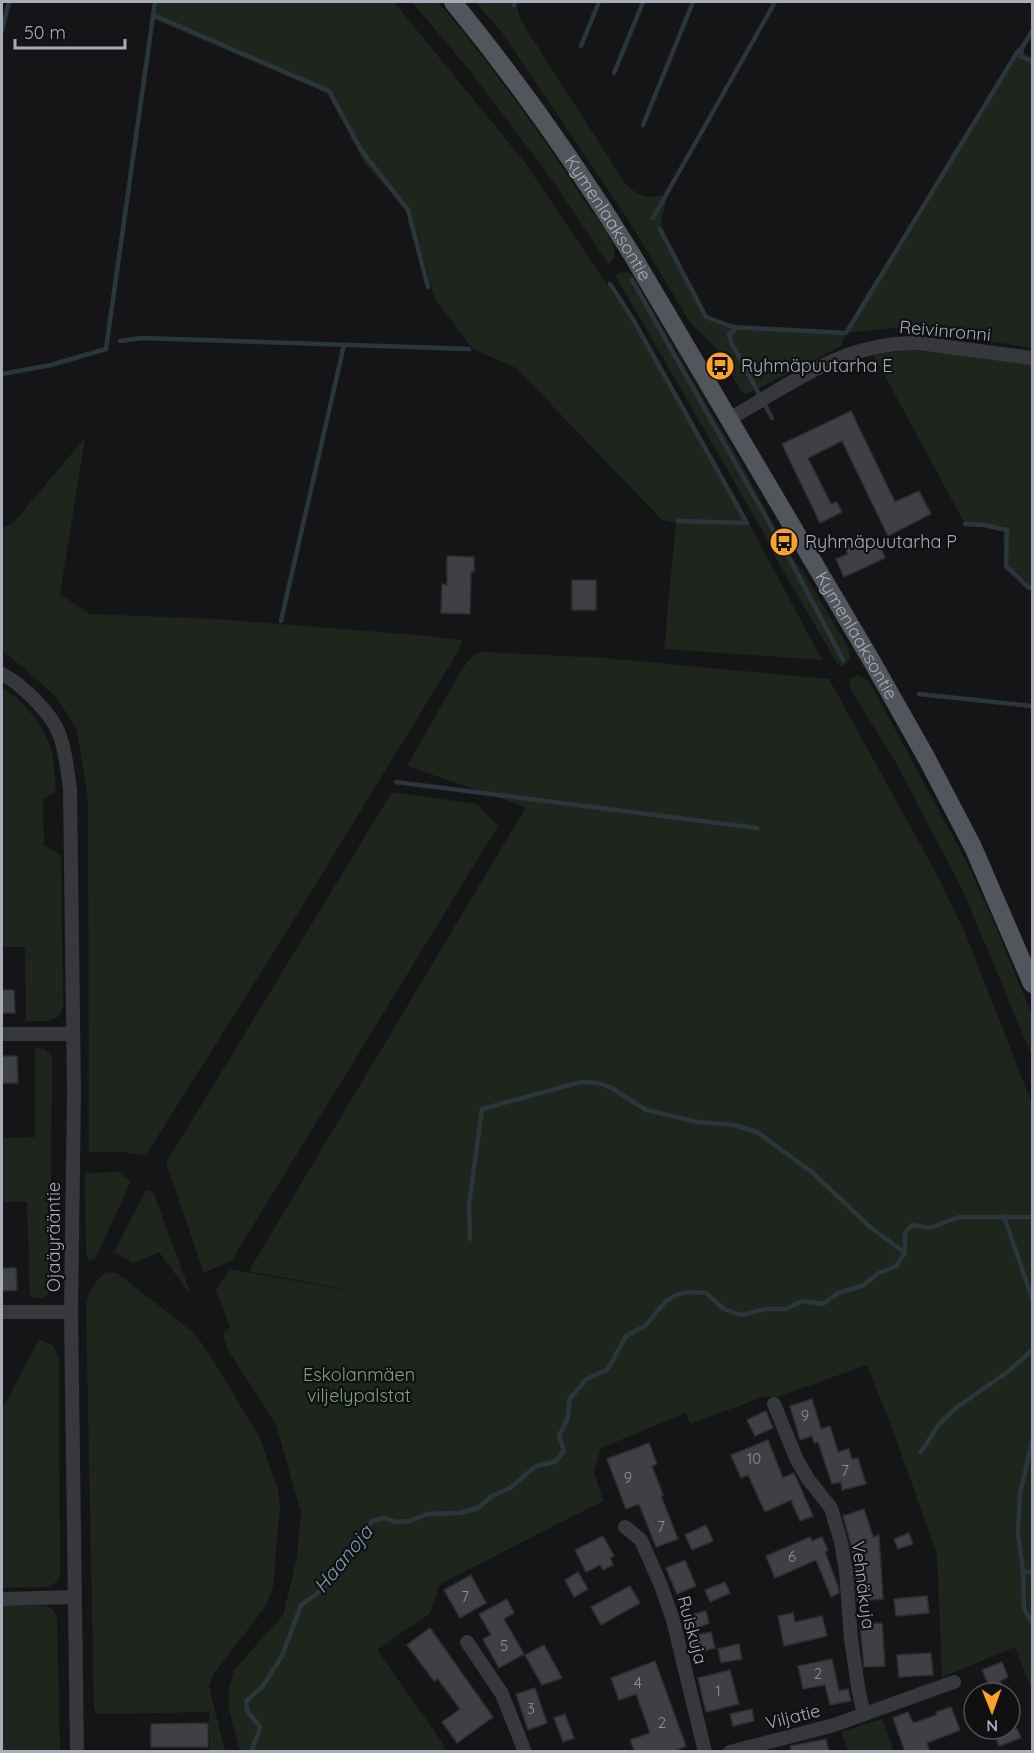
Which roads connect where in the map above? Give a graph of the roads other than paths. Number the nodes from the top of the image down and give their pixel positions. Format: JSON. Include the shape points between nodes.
{"nodes":[{"id":1,"x":453,"y":2,"type":"edge"},
{"id":2,"x":1032,"y":358,"type":"edge"},
{"id":3,"x":729,"y":419,"type":"junction"},
{"id":4,"x":2,"y":674,"type":"edge"},
{"id":5,"x":1032,"y":984,"type":"edge"},
{"id":6,"x":2,"y":1034,"type":"edge"},
{"id":7,"x":73,"y":1034,"type":"junction"},
{"id":8,"x":2,"y":1312,"type":"edge"},
{"id":9,"x":71,"y":1312,"type":"junction"},
{"id":10,"x":774,"y":1404,"type":"dead end"},
{"id":11,"x":625,"y":1527,"type":"dead end"},
{"id":12,"x":75,"y":1597,"type":"junction"},
{"id":13,"x":2,"y":1599,"type":"edge"},
{"id":14,"x":467,"y":1642,"type":"dead end"},
{"id":15,"x":954,"y":1682,"type":"dead end"},
{"id":16,"x":864,"y":1714,"type":"junction"},
{"id":17,"x":76,"y":1752,"type":"edge"},
{"id":18,"x":525,"y":1752,"type":"edge"},
{"id":19,"x":705,"y":1752,"type":"edge"},
{"id":20,"x":730,"y":1752,"type":"edge"}],
"edges":[{"from":1,"to":3,"type":"main road","name":"Kymenlaaksontie","via":[[594,192]]},
{"from":2,"to":3,"type":"street","name":"Reivinronni","via":[[918,343],[866,348],[797,379]]},
{"from":3,"to":5,"type":"main road","name":"Kymenlaaksontie","via":[[926,757],[978,858]]},
{"from":4,"to":7,"type":"street","name":"Ojaäyrääntie","via":[[32,697],[55,725],[64,751],[70,789]]},
{"from":6,"to":7,"type":"street"},
{"from":7,"to":9,"type":"street","name":"Ojaäyrääntie"},
{"from":8,"to":9,"type":"street"},
{"from":9,"to":12,"type":"street","name":"Ojaäyrääntie"},
{"from":10,"to":16,"type":"street","name":"Vehnäkuja","via":[[797,1460],[831,1508],[844,1554]]},
{"from":11,"to":19,"type":"street","name":"Ruiskuja","via":[[640,1540],[674,1620]]},
{"from":12,"to":13,"type":"street"},
{"from":12,"to":17,"type":"street","name":"Ojaäyrääntie"},
{"from":14,"to":18,"type":"street","via":[[502,1694]]},
{"from":15,"to":16,"type":"street","name":"Viljatie"},
{"from":16,"to":20,"type":"street","name":"Viljatie"}]}
